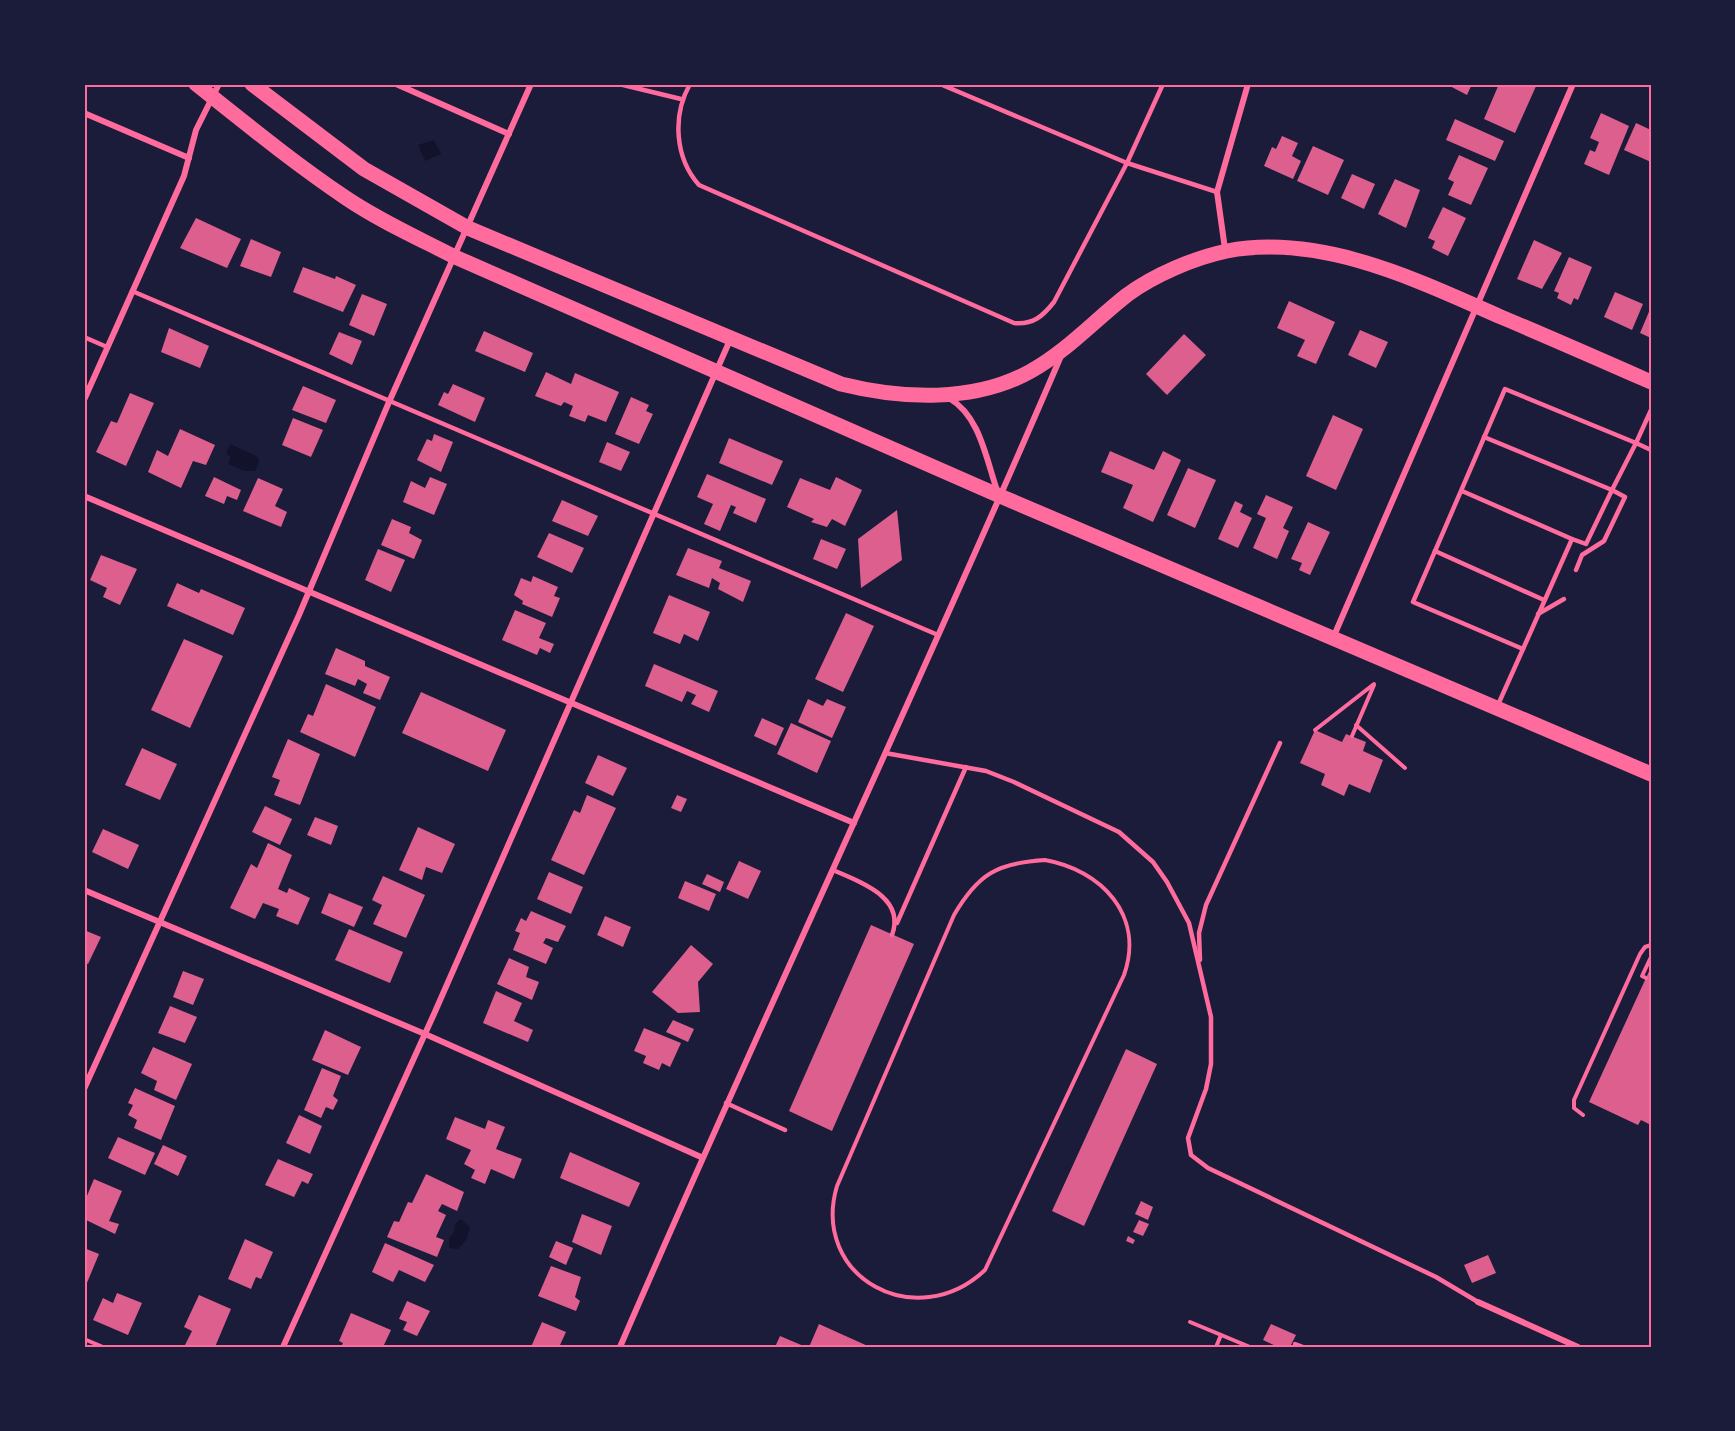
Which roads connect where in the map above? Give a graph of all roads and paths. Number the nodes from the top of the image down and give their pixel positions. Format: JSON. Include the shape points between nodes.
{"nodes":[{"id":1,"x":196,"y":84,"type":"edge"},
{"id":2,"x":252,"y":84,"type":"edge"},
{"id":3,"x":396,"y":84,"type":"edge"},
{"id":4,"x":531,"y":84,"type":"edge"},
{"id":5,"x":619,"y":84,"type":"edge"},
{"id":6,"x":690,"y":84,"type":"edge"},
{"id":7,"x":940,"y":84,"type":"edge"},
{"id":8,"x":1163,"y":84,"type":"edge"},
{"id":9,"x":1248,"y":84,"type":"edge"},
{"id":10,"x":1573,"y":84,"type":"edge"},
{"id":11,"x":216,"y":91,"type":"edge"},
{"id":12,"x":681,"y":99,"type":"junction"},
{"id":13,"x":86,"y":113,"type":"edge"},
{"id":14,"x":84,"y":121,"type":"edge"},
{"id":15,"x":509,"y":134,"type":"junction"},
{"id":16,"x":189,"y":158,"type":"junction"},
{"id":17,"x":1127,"y":164,"type":"junction"},
{"id":18,"x":1217,"y":192,"type":"junction"},
{"id":19,"x":468,"y":228,"type":"junction"},
{"id":20,"x":1226,"y":252,"type":"junction"},
{"id":21,"x":455,"y":257,"type":"junction"},
{"id":22,"x":132,"y":291,"type":"junction"},
{"id":23,"x":1475,"y":306,"type":"junction"},
{"id":24,"x":84,"y":337,"type":"edge"},
{"id":25,"x":730,"y":340,"type":"junction"},
{"id":26,"x":107,"y":347,"type":"junction"},
{"id":27,"x":1065,"y":347,"type":"junction"},
{"id":28,"x":716,"y":371,"type":"junction"},
{"id":29,"x":1651,"y":382,"type":"edge"},
{"id":30,"x":942,"y":394,"type":"junction"},
{"id":31,"x":84,"y":400,"type":"edge"},
{"id":32,"x":389,"y":402,"type":"junction"},
{"id":33,"x":1651,"y":410,"type":"edge"},
{"id":34,"x":1484,"y":437,"type":"junction"},
{"id":35,"x":1636,"y":443,"type":"junction"},
{"id":36,"x":1651,"y":450,"type":"edge"},
{"id":37,"x":1612,"y":490,"type":"junction"},
{"id":38,"x":1462,"y":491,"type":"junction"},
{"id":39,"x":84,"y":496,"type":"edge"},
{"id":40,"x":999,"y":496,"type":"junction"},
{"id":41,"x":653,"y":514,"type":"junction"},
{"id":42,"x":1572,"y":539,"type":"junction"},
{"id":43,"x":1435,"y":551,"type":"junction"},
{"id":44,"x":1576,"y":570,"type":"dead end"},
{"id":45,"x":309,"y":592,"type":"junction"},
{"id":46,"x":1564,"y":599,"type":"dead end"},
{"id":47,"x":1544,"y":600,"type":"junction"},
{"id":48,"x":1538,"y":614,"type":"junction"},
{"id":49,"x":938,"y":635,"type":"junction"},
{"id":50,"x":1332,"y":639,"type":"junction"},
{"id":51,"x":1522,"y":649,"type":"junction"},
{"id":52,"x":571,"y":702,"type":"junction"},
{"id":53,"x":1497,"y":708,"type":"junction"},
{"id":54,"x":1356,"y":725,"type":"junction"},
{"id":55,"x":1315,"y":730,"type":"dead end"},
{"id":56,"x":1352,"y":736,"type":"dead end"},
{"id":57,"x":1280,"y":743,"type":"dead end"},
{"id":58,"x":885,"y":753,"type":"junction"},
{"id":59,"x":966,"y":767,"type":"junction"},
{"id":60,"x":1404,"y":768,"type":"dead end"},
{"id":61,"x":1651,"y":774,"type":"edge"},
{"id":62,"x":854,"y":823,"type":"junction"},
{"id":63,"x":833,"y":870,"type":"junction"},
{"id":64,"x":84,"y":890,"type":"edge"},
{"id":65,"x":159,"y":922,"type":"junction"},
{"id":66,"x":897,"y":923,"type":"junction"},
{"id":67,"x":892,"y":934,"type":"dead end"},
{"id":68,"x":1651,"y":945,"type":"edge"},
{"id":69,"x":1651,"y":957,"type":"edge"},
{"id":70,"x":1129,"y":961,"type":"joint"},
{"id":71,"x":1201,"y":972,"type":"junction"},
{"id":72,"x":1646,"y":978,"type":"dead end"},
{"id":73,"x":425,"y":1034,"type":"junction"},
{"id":74,"x":84,"y":1089,"type":"edge"},
{"id":75,"x":726,"y":1103,"type":"junction"},
{"id":76,"x":1583,"y":1115,"type":"dead end"},
{"id":77,"x":785,"y":1130,"type":"dead end"},
{"id":78,"x":701,"y":1157,"type":"junction"},
{"id":79,"x":1478,"y":1302,"type":"joint"},
{"id":80,"x":1190,"y":1322,"type":"dead end"},
{"id":81,"x":1221,"y":1335,"type":"junction"},
{"id":82,"x":84,"y":1339,"type":"edge"},
{"id":83,"x":1295,"y":1344,"type":"dead end"},
{"id":84,"x":103,"y":1347,"type":"edge"},
{"id":85,"x":283,"y":1347,"type":"edge"},
{"id":86,"x":620,"y":1347,"type":"edge"},
{"id":87,"x":1216,"y":1347,"type":"edge"},
{"id":88,"x":1250,"y":1347,"type":"edge"},
{"id":89,"x":1303,"y":1347,"type":"edge"},
{"id":90,"x":1578,"y":1347,"type":"edge"}],
"edges":[{"from":1,"to":11,"type":"main road"},
{"from":2,"to":19,"type":"main road","via":[[364,169]]},
{"from":3,"to":15,"type":"street"},
{"from":4,"to":15,"type":"street"},
{"from":5,"to":12,"type":"lane"},
{"from":6,"to":12,"type":"lane"},
{"from":7,"to":17,"type":"lane"},
{"from":8,"to":17,"type":"lane"},
{"from":9,"to":18,"type":"street"},
{"from":10,"to":23,"type":"street"},
{"from":11,"to":16,"type":"street","via":[[196,130]]},
{"from":11,"to":21,"type":"main road","via":[[294,161],[348,199]]},
{"from":12,"to":17,"type":"lane","via":[[681,157],[699,185],[1014,323],[1033,321],[1054,302]]},
{"from":13,"to":14,"type":"lane"},
{"from":13,"to":16,"type":"street"},
{"from":15,"to":19,"type":"street"},
{"from":16,"to":22,"type":"street"},
{"from":17,"to":18,"type":"lane"},
{"from":18,"to":20,"type":"street"},
{"from":19,"to":21,"type":"street"},
{"from":19,"to":25,"type":"main road"},
{"from":20,"to":23,"type":"main road","via":[[1268,247],[1359,261]]},
{"from":20,"to":27,"type":"main road","via":[[1184,265],[1129,294]]},
{"from":21,"to":28,"type":"main road"},
{"from":21,"to":32,"type":"street"},
{"from":22,"to":26,"type":"street"},
{"from":22,"to":32,"type":"lane"},
{"from":23,"to":29,"type":"main road"},
{"from":23,"to":50,"type":"street"},
{"from":24,"to":26,"type":"lane"},
{"from":25,"to":28,"type":"street"},
{"from":25,"to":30,"type":"main road","via":[[841,384],[883,393]]},
{"from":26,"to":31,"type":"street"},
{"from":27,"to":30,"type":"main road","via":[[1009,382],[984,390]]},
{"from":27,"to":40,"type":"street"},
{"from":28,"to":40,"type":"main road"},
{"from":28,"to":41,"type":"street"},
{"from":30,"to":40,"type":"street","via":[[961,406],[971,419]]},
{"from":32,"to":41,"type":"lane"},
{"from":32,"to":45,"type":"street"},
{"from":33,"to":35,"type":"lane"},
{"from":34,"to":35,"type":"lane","via":[[1505,389]]},
{"from":34,"to":37,"type":"lane"},
{"from":34,"to":38,"type":"lane"},
{"from":35,"to":36,"type":"lane"},
{"from":35,"to":37,"type":"lane"},
{"from":37,"to":42,"type":"lane","via":[[1586,544]]},
{"from":37,"to":44,"type":"lane","via":[[1625,496],[1604,541],[1582,555]]},
{"from":38,"to":42,"type":"lane"},
{"from":38,"to":43,"type":"lane"},
{"from":39,"to":45,"type":"street"},
{"from":40,"to":49,"type":"street"},
{"from":40,"to":50,"type":"main road"},
{"from":41,"to":49,"type":"lane"},
{"from":41,"to":52,"type":"street"},
{"from":42,"to":47,"type":"lane"},
{"from":43,"to":47,"type":"lane"},
{"from":43,"to":51,"type":"lane","via":[[1413,602]]},
{"from":45,"to":52,"type":"street"},
{"from":45,"to":65,"type":"street"},
{"from":46,"to":48,"type":"lane"},
{"from":47,"to":48,"type":"lane"},
{"from":48,"to":51,"type":"lane"},
{"from":49,"to":58,"type":"street"},
{"from":50,"to":53,"type":"main road"},
{"from":51,"to":53,"type":"lane"},
{"from":52,"to":62,"type":"street"},
{"from":52,"to":73,"type":"street"},
{"from":53,"to":61,"type":"main road"},
{"from":54,"to":55,"type":"path","via":[[1374,684]]},
{"from":54,"to":56,"type":"path"},
{"from":54,"to":60,"type":"path"},
{"from":57,"to":71,"type":"lane","via":[[1206,905],[1199,933]]},
{"from":58,"to":59,"type":"lane"},
{"from":58,"to":62,"type":"street"},
{"from":59,"to":66,"type":"lane"},
{"from":59,"to":71,"type":"lane","via":[[1072,807],[1138,846],[1178,900],[1189,923]]},
{"from":62,"to":63,"type":"street"},
{"from":63,"to":66,"type":"lane","via":[[878,892],[894,911]]},
{"from":63,"to":75,"type":"street"},
{"from":64,"to":65,"type":"street"},
{"from":65,"to":73,"type":"street"},
{"from":65,"to":74,"type":"street"},
{"from":66,"to":67,"type":"lane"},
{"from":68,"to":76,"type":"path","via":[[1640,954],[1574,1100],[1574,1108]]},
{"from":69,"to":72,"type":"path","via":[[1642,976]]},
{"from":70,"to":70,"type":"path","via":[[1127,929],[1113,897],[1086,872],[1045,860],[1020,862],[1002,867],[976,882],[966,893],[833,1199],[834,1231],[855,1271],[902,1297],[926,1298],[956,1291],[985,1270]]},
{"from":71,"to":79,"type":"lane","via":[[1211,1017],[1211,1064],[1188,1138],[1191,1155],[1209,1168],[1436,1277]]},
{"from":73,"to":78,"type":"street"},
{"from":73,"to":85,"type":"street"},
{"from":75,"to":77,"type":"lane"},
{"from":75,"to":78,"type":"street"},
{"from":78,"to":86,"type":"street"},
{"from":79,"to":90,"type":"street"},
{"from":80,"to":81,"type":"path"},
{"from":81,"to":87,"type":"path"},
{"from":81,"to":88,"type":"path"},
{"from":82,"to":84,"type":"path"},
{"from":83,"to":89,"type":"lane"}]}
